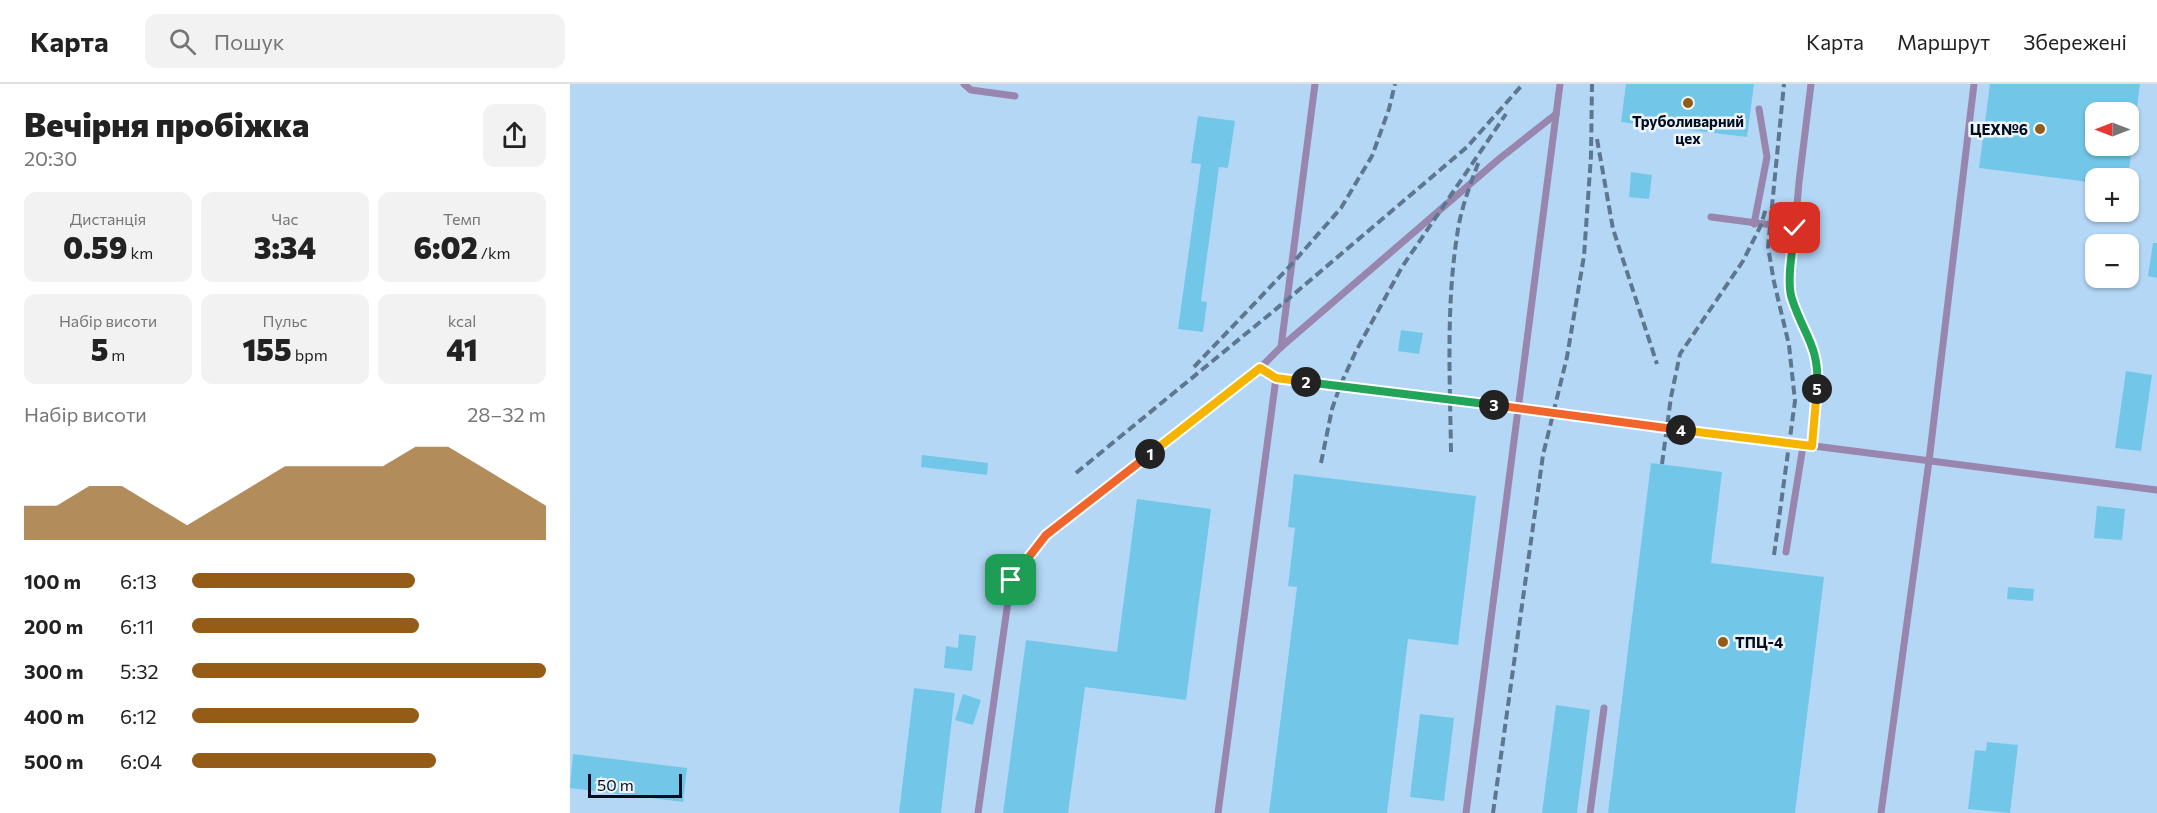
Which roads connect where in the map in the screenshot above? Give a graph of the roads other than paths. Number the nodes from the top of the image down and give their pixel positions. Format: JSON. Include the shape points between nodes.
{"nodes":[{"id":1,"x":964,"y":84,"type":"edge"},
{"id":2,"x":1315,"y":84,"type":"edge"},
{"id":3,"x":1560,"y":84,"type":"edge"},
{"id":4,"x":1811,"y":84,"type":"edge"},
{"id":5,"x":1974,"y":84,"type":"edge"},
{"id":6,"x":1015,"y":96,"type":"dead end"},
{"id":7,"x":1760,"y":109,"type":"dead end"},
{"id":8,"x":1556,"y":114,"type":"junction"},
{"id":9,"x":1711,"y":217,"type":"dead end"},
{"id":10,"x":1754,"y":224,"type":"junction"},
{"id":11,"x":1795,"y":228,"type":"junction"},
{"id":12,"x":1281,"y":347,"type":"junction"},
{"id":13,"x":1260,"y":368,"type":"junction"},
{"id":14,"x":1276,"y":378,"type":"junction"},
{"id":15,"x":1518,"y":408,"type":"junction"},
{"id":16,"x":1808,"y":446,"type":"junction"},
{"id":17,"x":1929,"y":461,"type":"junction"},
{"id":18,"x":2157,"y":490,"type":"edge"},
{"id":19,"x":1786,"y":552,"type":"dead end"},
{"id":20,"x":1604,"y":708,"type":"dead end"},
{"id":21,"x":978,"y":813,"type":"edge"},
{"id":22,"x":1218,"y":813,"type":"edge"},
{"id":23,"x":1466,"y":813,"type":"edge"},
{"id":24,"x":1590,"y":813,"type":"edge"},
{"id":25,"x":1881,"y":813,"type":"edge"}],
"edges":[{"from":1,"to":6,"type":"lane","via":[[971,90]]},
{"from":2,"to":12,"type":"lane"},
{"from":3,"to":8,"type":"lane"},
{"from":4,"to":11,"type":"lane"},
{"from":5,"to":17,"type":"lane"},
{"from":7,"to":10,"type":"lane","via":[[1767,157]]},
{"from":8,"to":12,"type":"lane"},
{"from":8,"to":15,"type":"lane"},
{"from":9,"to":10,"type":"lane"},
{"from":10,"to":11,"type":"lane"},
{"from":11,"to":16,"type":"lane","via":[[1791,298],[1817,362],[1818,386]]},
{"from":12,"to":13,"type":"lane"},
{"from":13,"to":14,"type":"lane"},
{"from":13,"to":21,"type":"lane","via":[[1046,535],[1011,580]]},
{"from":14,"to":15,"type":"lane"},
{"from":14,"to":22,"type":"lane"},
{"from":15,"to":16,"type":"lane"},
{"from":15,"to":23,"type":"lane"},
{"from":16,"to":17,"type":"lane"},
{"from":16,"to":19,"type":"lane"},
{"from":17,"to":18,"type":"lane"},
{"from":17,"to":25,"type":"lane"},
{"from":20,"to":24,"type":"lane"}]}
